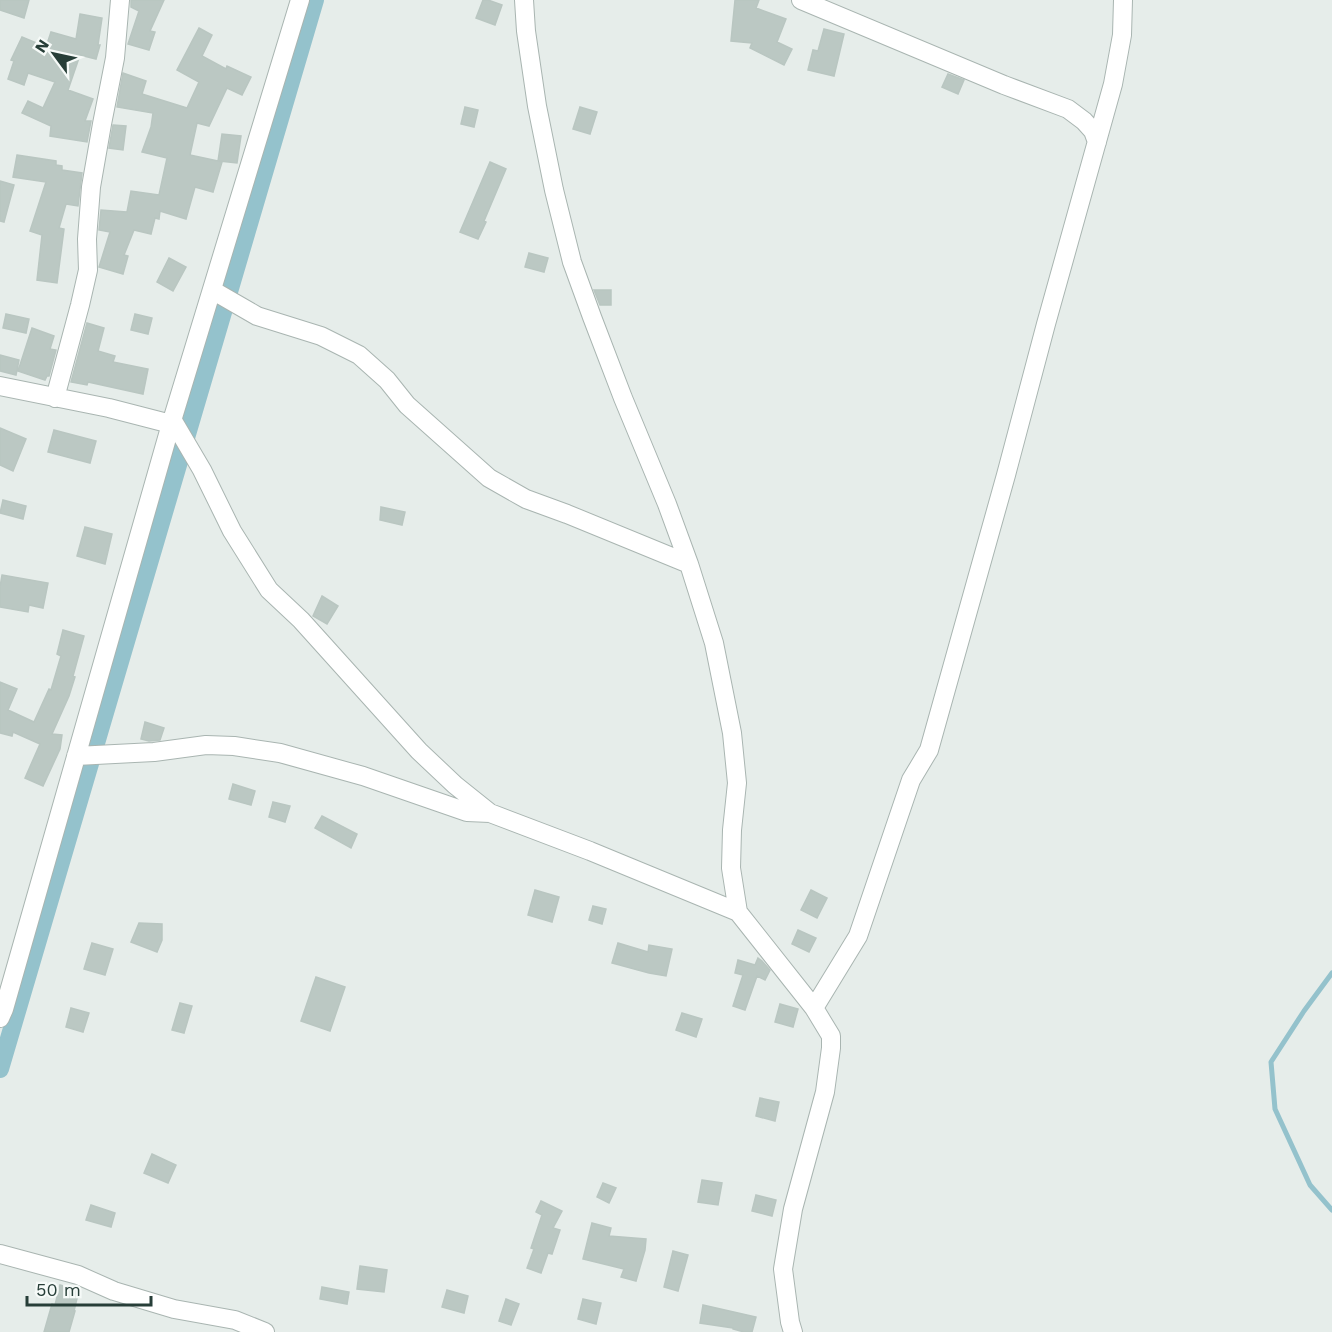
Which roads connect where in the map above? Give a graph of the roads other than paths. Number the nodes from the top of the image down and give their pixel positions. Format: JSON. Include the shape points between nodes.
{"nodes":[{"id":1,"x":120,"y":0,"type":"edge"},
{"id":2,"x":300,"y":0,"type":"edge"},
{"id":3,"x":524,"y":0,"type":"edge"},
{"id":4,"x":801,"y":0,"type":"edge"},
{"id":5,"x":1123,"y":0,"type":"edge"},
{"id":6,"x":1097,"y":142,"type":"junction"},
{"id":7,"x":212,"y":290,"type":"junction"},
{"id":8,"x":0,"y":386,"type":"edge"},
{"id":9,"x":55,"y":398,"type":"junction"},
{"id":10,"x":172,"y":422,"type":"junction"},
{"id":11,"x":689,"y":564,"type":"junction"},
{"id":12,"x":76,"y":756,"type":"junction"},
{"id":13,"x":490,"y":813,"type":"junction"},
{"id":14,"x":738,"y":912,"type":"junction"},
{"id":15,"x":814,"y":1008,"type":"junction"},
{"id":16,"x":0,"y":1018,"type":"edge"},
{"id":17,"x":0,"y":1254,"type":"edge"},
{"id":18,"x":265,"y":1332,"type":"edge"},
{"id":19,"x":793,"y":1332,"type":"edge"}],
"edges":[{"from":1,"to":9,"type":"street","via":[[115,58],[91,187],[88,270]]},
{"from":2,"to":7,"type":"street"},
{"from":3,"to":11,"type":"street","via":[[537,106],[572,262]]},
{"from":4,"to":6,"type":"street","via":[[1068,109],[1093,131]]},
{"from":5,"to":6,"type":"street","via":[[1117,64]]},
{"from":6,"to":15,"type":"street","via":[[929,750],[911,780],[858,936]]},
{"from":7,"to":10,"type":"street"},
{"from":7,"to":11,"type":"street","via":[[257,316],[321,336],[359,355],[407,405],[489,478],[526,499]]},
{"from":8,"to":9,"type":"street"},
{"from":9,"to":10,"type":"street"},
{"from":10,"to":12,"type":"street"},
{"from":10,"to":13,"type":"street","via":[[202,470],[231,531],[269,590],[419,751]]},
{"from":11,"to":14,"type":"street","via":[[714,643],[732,733],[737,783],[731,868]]},
{"from":12,"to":13,"type":"street","via":[[234,746],[312,761],[467,812]]},
{"from":12,"to":16,"type":"street"},
{"from":13,"to":14,"type":"street"},
{"from":14,"to":15,"type":"street"},
{"from":15,"to":19,"type":"street","via":[[831,1036],[831,1048],[825,1092],[793,1209],[783,1269]]},
{"from":17,"to":18,"type":"street","via":[[78,1275],[114,1291],[174,1309],[235,1320]]}]}
